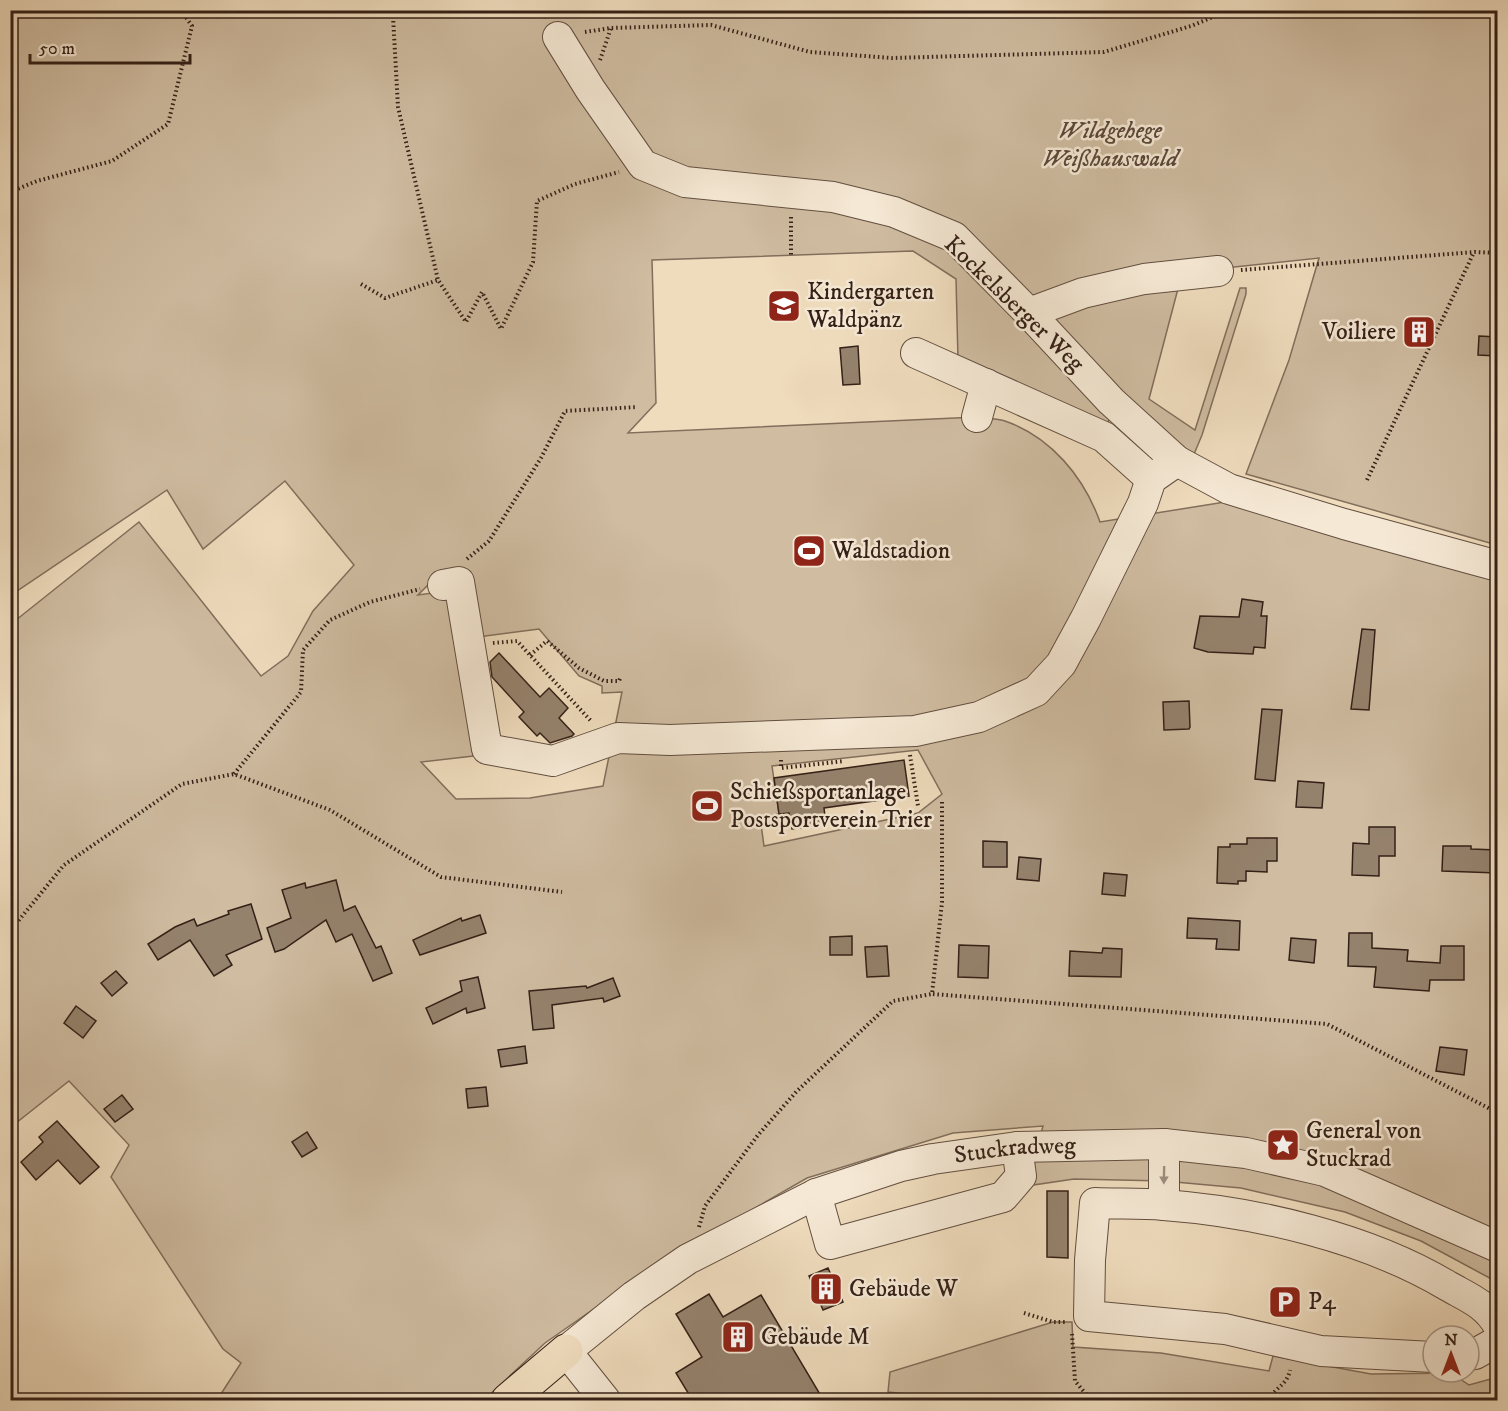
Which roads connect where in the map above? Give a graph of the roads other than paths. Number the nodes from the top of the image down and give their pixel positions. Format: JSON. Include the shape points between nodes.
{"nodes":[{"id":1,"x":558,"y":37,"type":"road end"},
{"id":2,"x":1218,"y":271,"type":"road end"},
{"id":3,"x":1029,"y":313,"type":"junction"},
{"id":4,"x":916,"y":352,"type":"dead end"},
{"id":5,"x":986,"y":384,"type":"junction"},
{"id":6,"x":977,"y":417,"type":"dead end"},
{"id":7,"x":1177,"y":460,"type":"junction"},
{"id":8,"x":1151,"y":479,"type":"junction"},
{"id":9,"x":1497,"y":566,"type":"edge"},
{"id":10,"x":443,"y":585,"type":"road end"},
{"id":11,"x":1164,"y":1144,"type":"junction"},
{"id":12,"x":1017,"y":1148,"type":"junction"},
{"id":13,"x":816,"y":1194,"type":"junction"},
{"id":14,"x":1164,"y":1205,"type":"junction"},
{"id":15,"x":1497,"y":1247,"type":"edge"},
{"id":16,"x":1497,"y":1325,"type":"edge"},
{"id":17,"x":1497,"y":1341,"type":"edge"},
{"id":18,"x":1481,"y":1350,"type":"edge"},
{"id":19,"x":566,"y":1351,"type":"junction"},
{"id":20,"x":1421,"y":1356,"type":"edge"},
{"id":21,"x":508,"y":1401,"type":"edge"},
{"id":22,"x":605,"y":1401,"type":"edge"}],
"edges":[{"from":1,"to":3,"type":"street","name":"Kockelsberger Weg","via":[[643,165],[686,182],[833,197],[894,212],[954,237]]},
{"from":2,"to":3,"type":"street","via":[[1144,279],[1083,293]]},
{"from":3,"to":7,"type":"street","name":"Kockelsberger Weg","via":[[1112,401]]},
{"from":4,"to":5,"type":"street"},
{"from":5,"to":6,"type":"street"},
{"from":5,"to":8,"type":"street","via":[[1104,437]]},
{"from":7,"to":8,"type":"street"},
{"from":7,"to":9,"type":"street","name":"Kockelsberger Weg","via":[[1229,489]]},
{"from":8,"to":10,"type":"street","via":[[1086,618],[1061,664],[1036,691],[979,717],[915,731],[670,740],[618,738],[554,761],[487,749],[459,582]]},
{"from":11,"to":12,"type":"street","name":"Stuckradweg"},
{"from":11,"to":14,"type":"street","one_way":true},
{"from":11,"to":15,"type":"street","name":"Stuckradweg","via":[[1246,1153],[1325,1171]]},
{"from":12,"to":13,"type":"street","name":"Stuckradweg","via":[[901,1166]]},
{"from":12,"to":13,"type":"street","via":[[1021,1176],[1003,1197],[830,1244]]},
{"from":13,"to":19,"type":"street","name":"Stuckradweg","via":[[688,1259]]},
{"from":14,"to":16,"type":"street","via":[[1278,1221],[1361,1246],[1432,1276],[1490,1311]]},
{"from":14,"to":20,"type":"street","via":[[1095,1203],[1089,1316],[1225,1329],[1321,1351]]},
{"from":17,"to":18,"type":"street"},
{"from":19,"to":21,"type":"main road"},
{"from":19,"to":22,"type":"street"}]}
